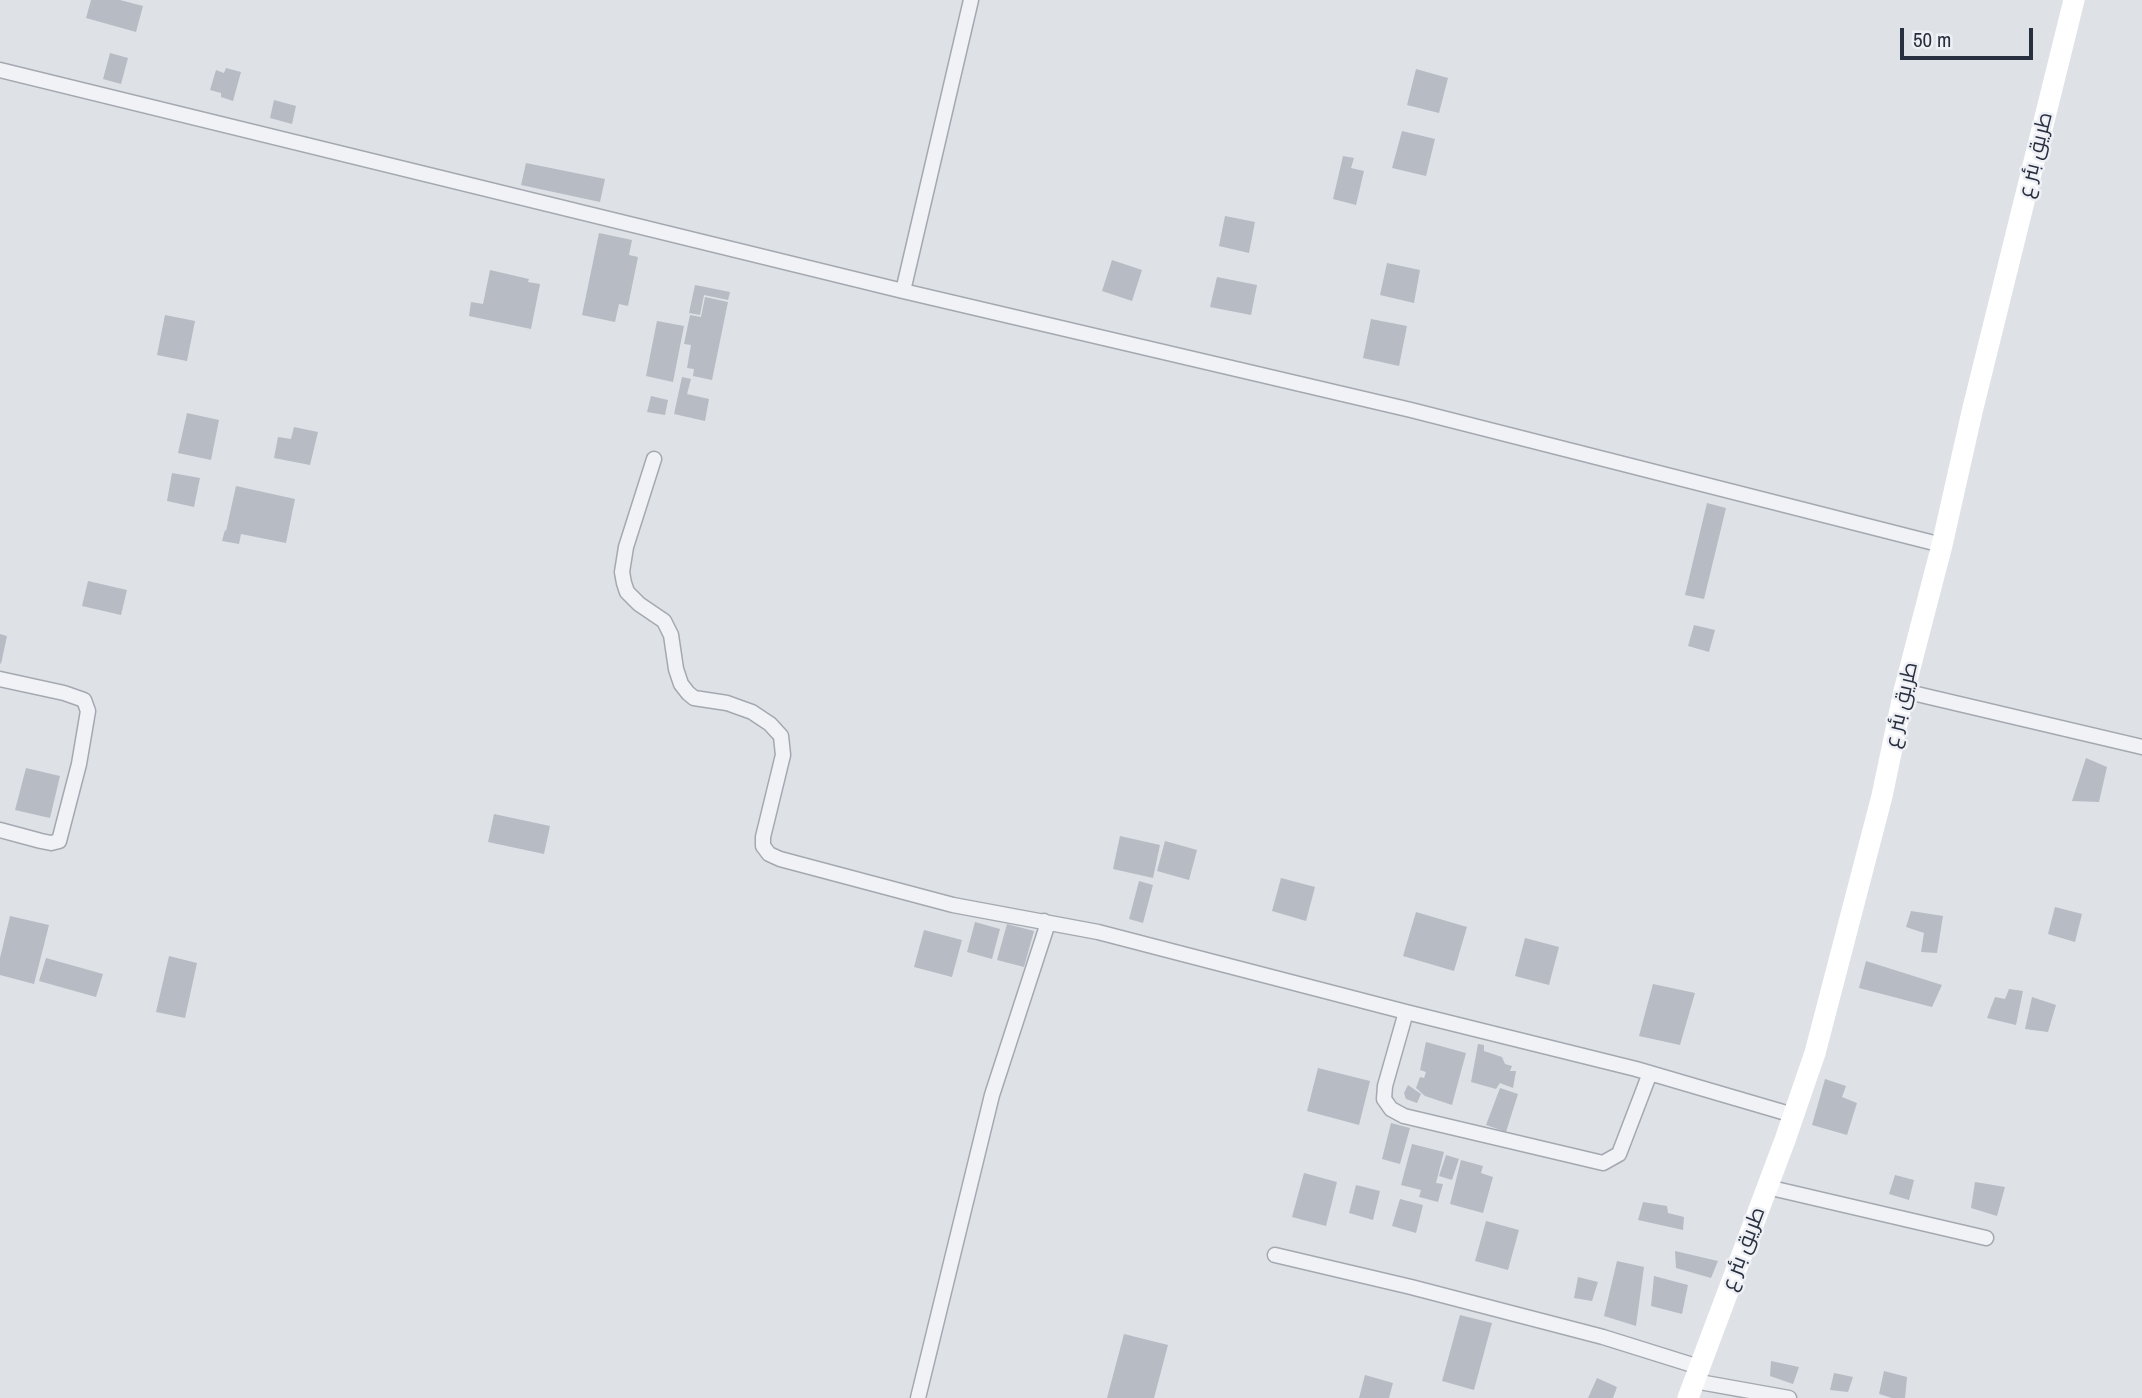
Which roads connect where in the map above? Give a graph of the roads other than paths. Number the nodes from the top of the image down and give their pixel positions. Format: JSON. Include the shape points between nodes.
{"nodes":[{"id":1,"x":971,"y":0,"type":"edge"},
{"id":2,"x":2074,"y":0,"type":"edge"},
{"id":3,"x":0,"y":70,"type":"edge"},
{"id":4,"x":903,"y":291,"type":"junction"},
{"id":5,"x":654,"y":459,"type":"dead end"},
{"id":6,"x":1942,"y":545,"type":"junction"},
{"id":7,"x":0,"y":679,"type":"edge"},
{"id":8,"x":1904,"y":691,"type":"junction"},
{"id":9,"x":2142,"y":747,"type":"edge"},
{"id":10,"x":0,"y":830,"type":"edge"},
{"id":11,"x":1044,"y":921,"type":"junction"},
{"id":12,"x":1406,"y":1012,"type":"junction"},
{"id":13,"x":1650,"y":1073,"type":"junction"},
{"id":14,"x":1793,"y":1115,"type":"junction"},
{"id":15,"x":1768,"y":1187,"type":"junction"},
{"id":16,"x":1986,"y":1238,"type":"dead end"},
{"id":17,"x":1275,"y":1255,"type":"dead end"},
{"id":18,"x":1694,"y":1382,"type":"edge"},
{"id":19,"x":918,"y":1398,"type":"edge"},
{"id":20,"x":1789,"y":1398,"type":"edge"}],
"edges":[{"from":1,"to":4,"type":"street"},
{"from":2,"to":6,"type":"street","name":"طريق بئر ع"},
{"from":3,"to":4,"type":"street"},
{"from":4,"to":6,"type":"street","via":[[1410,410]]},
{"from":5,"to":11,"type":"street","via":[[626,547],[624,583],[639,604],[664,621],[676,670],[688,693],[752,712],[781,736],[783,755],[763,837],[769,854],[953,905]]},
{"from":6,"to":8,"type":"street","name":"طريق بئر ع"},
{"from":7,"to":10,"type":"street","via":[[84,700],[88,711],[59,841]]},
{"from":8,"to":9,"type":"street"},
{"from":8,"to":14,"type":"street","name":"طريق بئر ع","via":[[1882,796],[1815,1053]]},
{"from":11,"to":12,"type":"street"},
{"from":11,"to":19,"type":"street","via":[[1046,929],[992,1095]]},
{"from":12,"to":13,"type":"street"},
{"from":12,"to":13,"type":"street","via":[[1384,1098],[1404,1116],[1603,1163],[1619,1154]]},
{"from":13,"to":14,"type":"street"},
{"from":14,"to":15,"type":"street","name":"طريق بئر ع"},
{"from":15,"to":16,"type":"street"},
{"from":15,"to":18,"type":"street","name":"طريق بئر ع"},
{"from":17,"to":18,"type":"street","via":[[1603,1337]]},
{"from":18,"to":20,"type":"street"}]}
